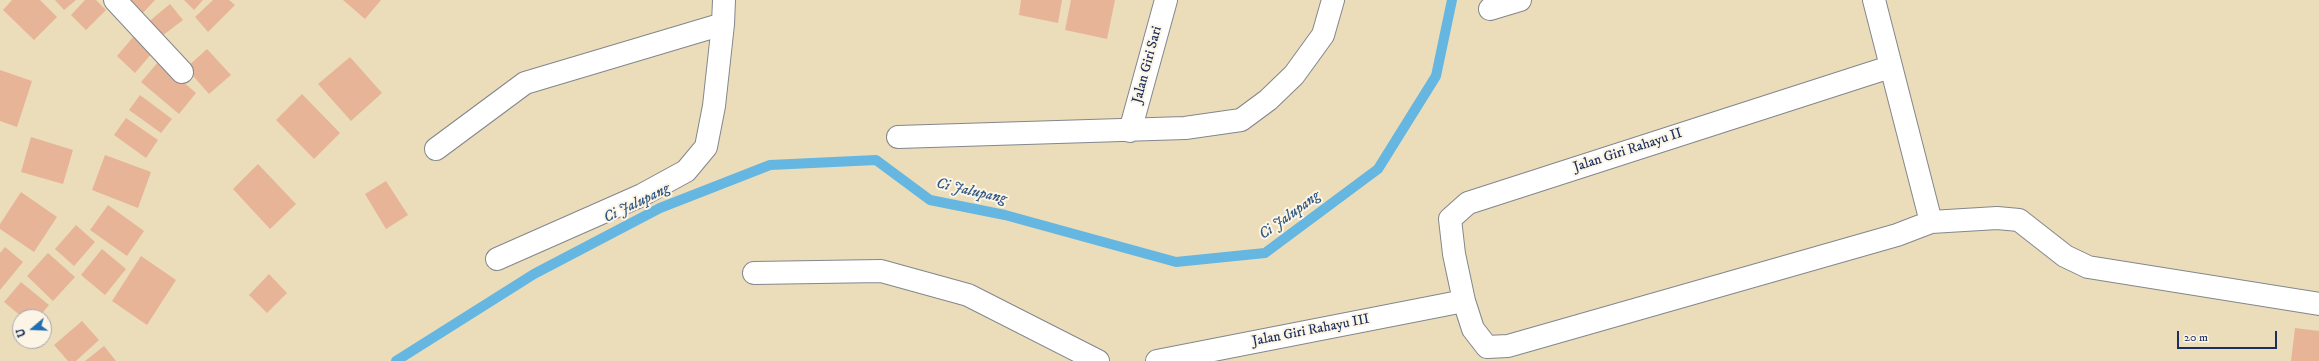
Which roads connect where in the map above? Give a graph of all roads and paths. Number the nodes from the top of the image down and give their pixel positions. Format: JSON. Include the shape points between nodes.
{"nodes":[{"id":1,"x":115,"y":0,"type":"edge"},
{"id":2,"x":724,"y":0,"type":"edge"},
{"id":3,"x":1166,"y":0,"type":"edge"},
{"id":4,"x":1333,"y":0,"type":"edge"},
{"id":5,"x":1520,"y":0,"type":"edge"},
{"id":6,"x":1874,"y":0,"type":"edge"},
{"id":7,"x":1490,"y":9,"type":"dead end"},
{"id":8,"x":723,"y":24,"type":"junction"},
{"id":9,"x":1890,"y":67,"type":"junction"},
{"id":10,"x":182,"y":72,"type":"dead end"},
{"id":11,"x":1130,"y":131,"type":"junction"},
{"id":12,"x":898,"y":137,"type":"dead end"},
{"id":13,"x":436,"y":149,"type":"dead end"},
{"id":14,"x":1931,"y":222,"type":"junction"},
{"id":15,"x":497,"y":259,"type":"dead end"},
{"id":16,"x":754,"y":273,"type":"dead end"},
{"id":17,"x":1464,"y":301,"type":"junction"},
{"id":18,"x":2319,"y":304,"type":"edge"},
{"id":19,"x":1098,"y":361,"type":"edge"},
{"id":20,"x":1157,"y":361,"type":"edge"}],
"edges":[{"from":1,"to":10,"type":"street"},
{"from":2,"to":8,"type":"street"},
{"from":3,"to":11,"type":"street","name":"Jalan Giri Sari"},
{"from":4,"to":11,"type":"street","via":[[1323,35],[1294,75],[1268,100],[1241,120],[1185,128]]},
{"from":5,"to":7,"type":"street"},
{"from":6,"to":9,"type":"street"},
{"from":8,"to":13,"type":"street","via":[[525,83]]},
{"from":8,"to":15,"type":"street","via":[[714,106],[706,147],[686,171],[642,195]]},
{"from":9,"to":14,"type":"street"},
{"from":9,"to":17,"type":"street","name":"Jalan Giri Rahayu II","via":[[1468,203],[1450,219]]},
{"from":11,"to":12,"type":"street"},
{"from":14,"to":17,"type":"street","via":[[1897,235],[1508,346],[1487,347],[1473,329]]},
{"from":14,"to":18,"type":"street","via":[[1997,218],[2019,220],[2065,256],[2088,267]]},
{"from":16,"to":19,"type":"street","via":[[881,271],[968,295]]},
{"from":17,"to":20,"type":"street","name":"Jalan Giri Rahayu III"}]}
